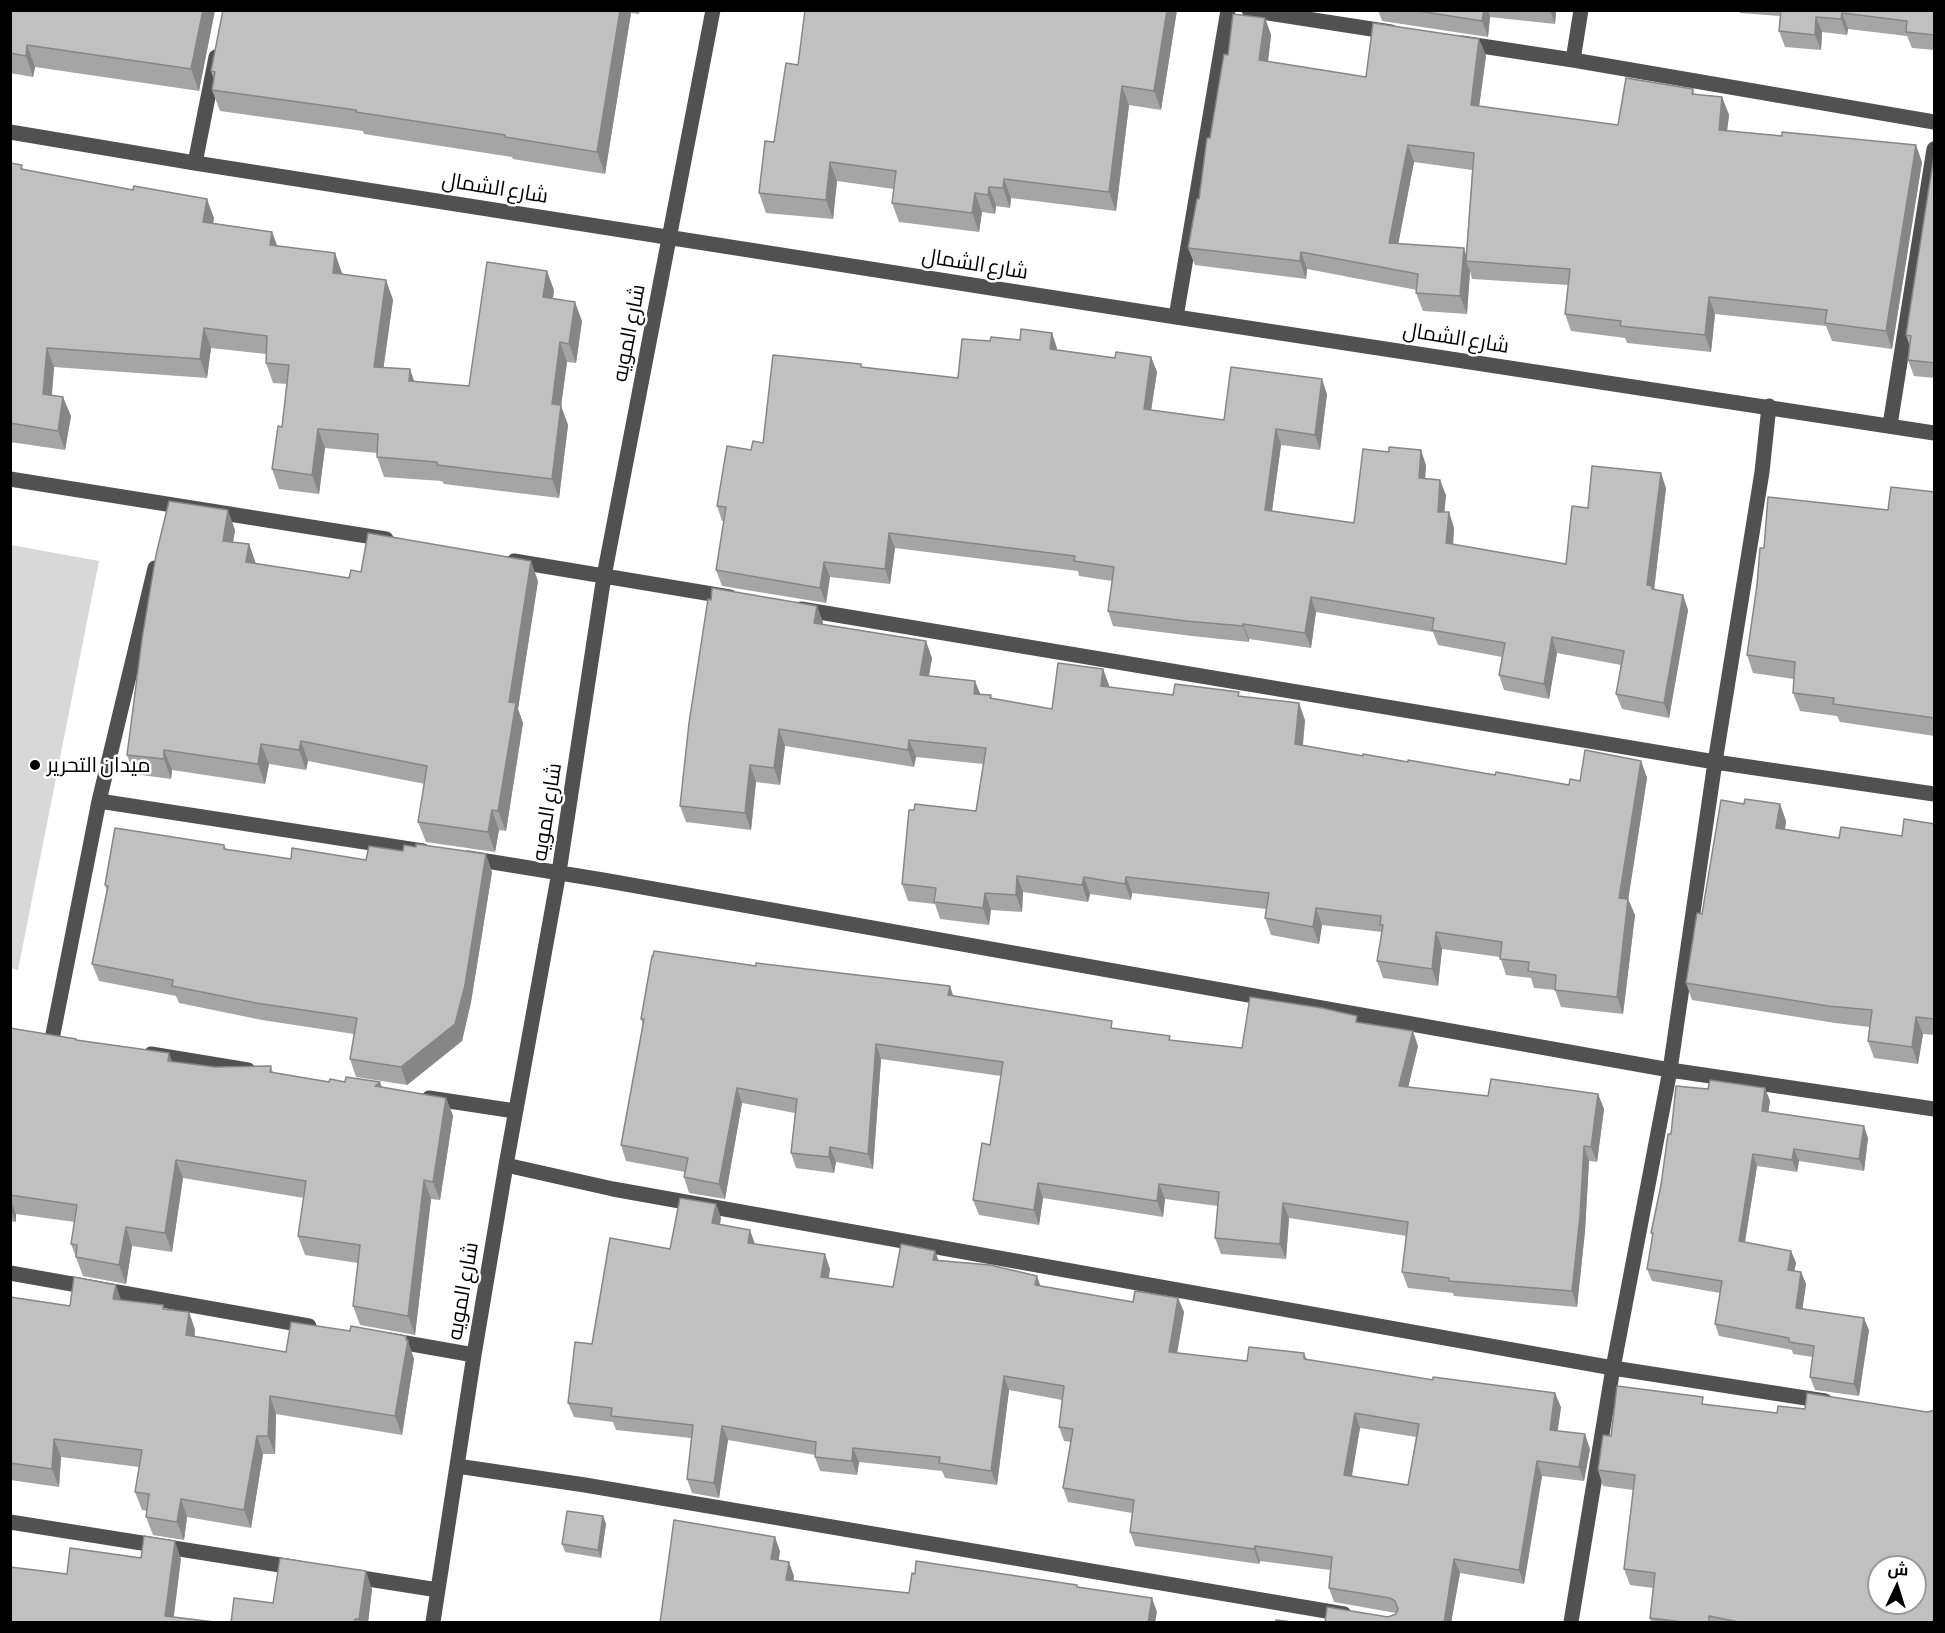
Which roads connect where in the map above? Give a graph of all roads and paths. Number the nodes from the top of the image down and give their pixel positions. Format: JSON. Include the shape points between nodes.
{"nodes":[{"id":1,"x":713,"y":10,"type":"edge"},
{"id":2,"x":1228,"y":10,"type":"edge"},
{"id":3,"x":1249,"y":10,"type":"edge"},
{"id":4,"x":1581,"y":10,"type":"edge"},
{"id":5,"x":1411,"y":35,"type":"edge"},
{"id":6,"x":1445,"y":40,"type":"edge"},
{"id":7,"x":218,"y":46,"type":"edge"},
{"id":8,"x":1572,"y":60,"type":"junction"},
{"id":9,"x":1935,"y":122,"type":"edge"},
{"id":10,"x":10,"y":132,"type":"edge"},
{"id":11,"x":1935,"y":149,"type":"edge"},
{"id":12,"x":195,"y":163,"type":"junction"},
{"id":13,"x":668,"y":236,"type":"junction"},
{"id":14,"x":1176,"y":317,"type":"junction"},
{"id":15,"x":1769,"y":406,"type":"junction"},
{"id":16,"x":1890,"y":425,"type":"junction"},
{"id":17,"x":1935,"y":433,"type":"edge"},
{"id":18,"x":10,"y":479,"type":"edge"},
{"id":19,"x":405,"y":543,"type":"edge"},
{"id":20,"x":159,"y":549,"type":"edge"},
{"id":21,"x":498,"y":558,"type":"edge"},
{"id":22,"x":604,"y":576,"type":"junction"},
{"id":23,"x":747,"y":600,"type":"edge"},
{"id":24,"x":783,"y":606,"type":"edge"},
{"id":25,"x":1714,"y":762,"type":"junction"},
{"id":26,"x":1935,"y":794,"type":"edge"},
{"id":27,"x":99,"y":801,"type":"junction"},
{"id":28,"x":559,"y":872,"type":"junction"},
{"id":29,"x":53,"y":1039,"type":"edge"},
{"id":30,"x":133,"y":1052,"type":"edge"},
{"id":31,"x":1670,"y":1070,"type":"junction"},
{"id":32,"x":261,"y":1071,"type":"edge"},
{"id":33,"x":411,"y":1095,"type":"edge"},
{"id":34,"x":1935,"y":1109,"type":"edge"},
{"id":35,"x":515,"y":1111,"type":"junction"},
{"id":36,"x":506,"y":1165,"type":"junction"},
{"id":37,"x":10,"y":1274,"type":"edge"},
{"id":38,"x":323,"y":1328,"type":"edge"},
{"id":39,"x":369,"y":1336,"type":"edge"},
{"id":40,"x":474,"y":1355,"type":"junction"},
{"id":41,"x":1613,"y":1368,"type":"junction"},
{"id":42,"x":1843,"y":1404,"type":"edge"},
{"id":43,"x":457,"y":1466,"type":"junction"},
{"id":44,"x":10,"y":1522,"type":"edge"},
{"id":45,"x":311,"y":1569,"type":"edge"},
{"id":46,"x":334,"y":1573,"type":"edge"},
{"id":47,"x":438,"y":1590,"type":"junction"},
{"id":48,"x":1359,"y":1617,"type":"edge"},
{"id":49,"x":433,"y":1623,"type":"edge"},
{"id":50,"x":1571,"y":1623,"type":"edge"}],
"edges":[{"from":1,"to":13,"type":"street","name":"شارع المويه"},
{"from":2,"to":14,"type":"street"},
{"from":3,"to":5,"type":"street"},
{"from":4,"to":8,"type":"street"},
{"from":6,"to":8,"type":"street"},
{"from":7,"to":12,"type":"street"},
{"from":8,"to":9,"type":"street"},
{"from":10,"to":12,"type":"street","name":"شارع الشمال"},
{"from":11,"to":16,"type":"street"},
{"from":12,"to":13,"type":"street","name":"شارع الشمال"},
{"from":13,"to":14,"type":"street","name":"شارع الشمال"},
{"from":13,"to":22,"type":"street","name":"شارع المويه"},
{"from":14,"to":15,"type":"street","name":"شارع الشمال"},
{"from":15,"to":16,"type":"street","name":"شارع الشمال"},
{"from":15,"to":25,"type":"street","via":[[1762,472]]},
{"from":16,"to":17,"type":"street","name":"شارع الشمال"},
{"from":18,"to":19,"type":"street","via":[[169,509]]},
{"from":20,"to":27,"type":"street"},
{"from":21,"to":22,"type":"street"},
{"from":22,"to":23,"type":"street"},
{"from":22,"to":28,"type":"street","name":"شارع المويه"},
{"from":24,"to":25,"type":"street"},
{"from":25,"to":26,"type":"street"},
{"from":25,"to":31,"type":"street"},
{"from":27,"to":28,"type":"street"},
{"from":27,"to":29,"type":"street"},
{"from":28,"to":31,"type":"street"},
{"from":28,"to":35,"type":"street","name":"شارع المويه"},
{"from":30,"to":32,"type":"street"},
{"from":31,"to":34,"type":"street"},
{"from":31,"to":41,"type":"street"},
{"from":33,"to":35,"type":"street"},
{"from":35,"to":36,"type":"street","name":"شارع المويه"},
{"from":36,"to":40,"type":"street","name":"شارع المويه"},
{"from":36,"to":41,"type":"street","via":[[614,1189]]},
{"from":37,"to":38,"type":"street"},
{"from":39,"to":40,"type":"street"},
{"from":40,"to":43,"type":"street","name":"شارع المويه"},
{"from":41,"to":42,"type":"street"},
{"from":41,"to":50,"type":"street"},
{"from":43,"to":47,"type":"street","name":"شارع المويه"},
{"from":43,"to":48,"type":"street"},
{"from":44,"to":45,"type":"street"},
{"from":46,"to":47,"type":"street"},
{"from":47,"to":49,"type":"street","name":"شارع المويه"}]}
